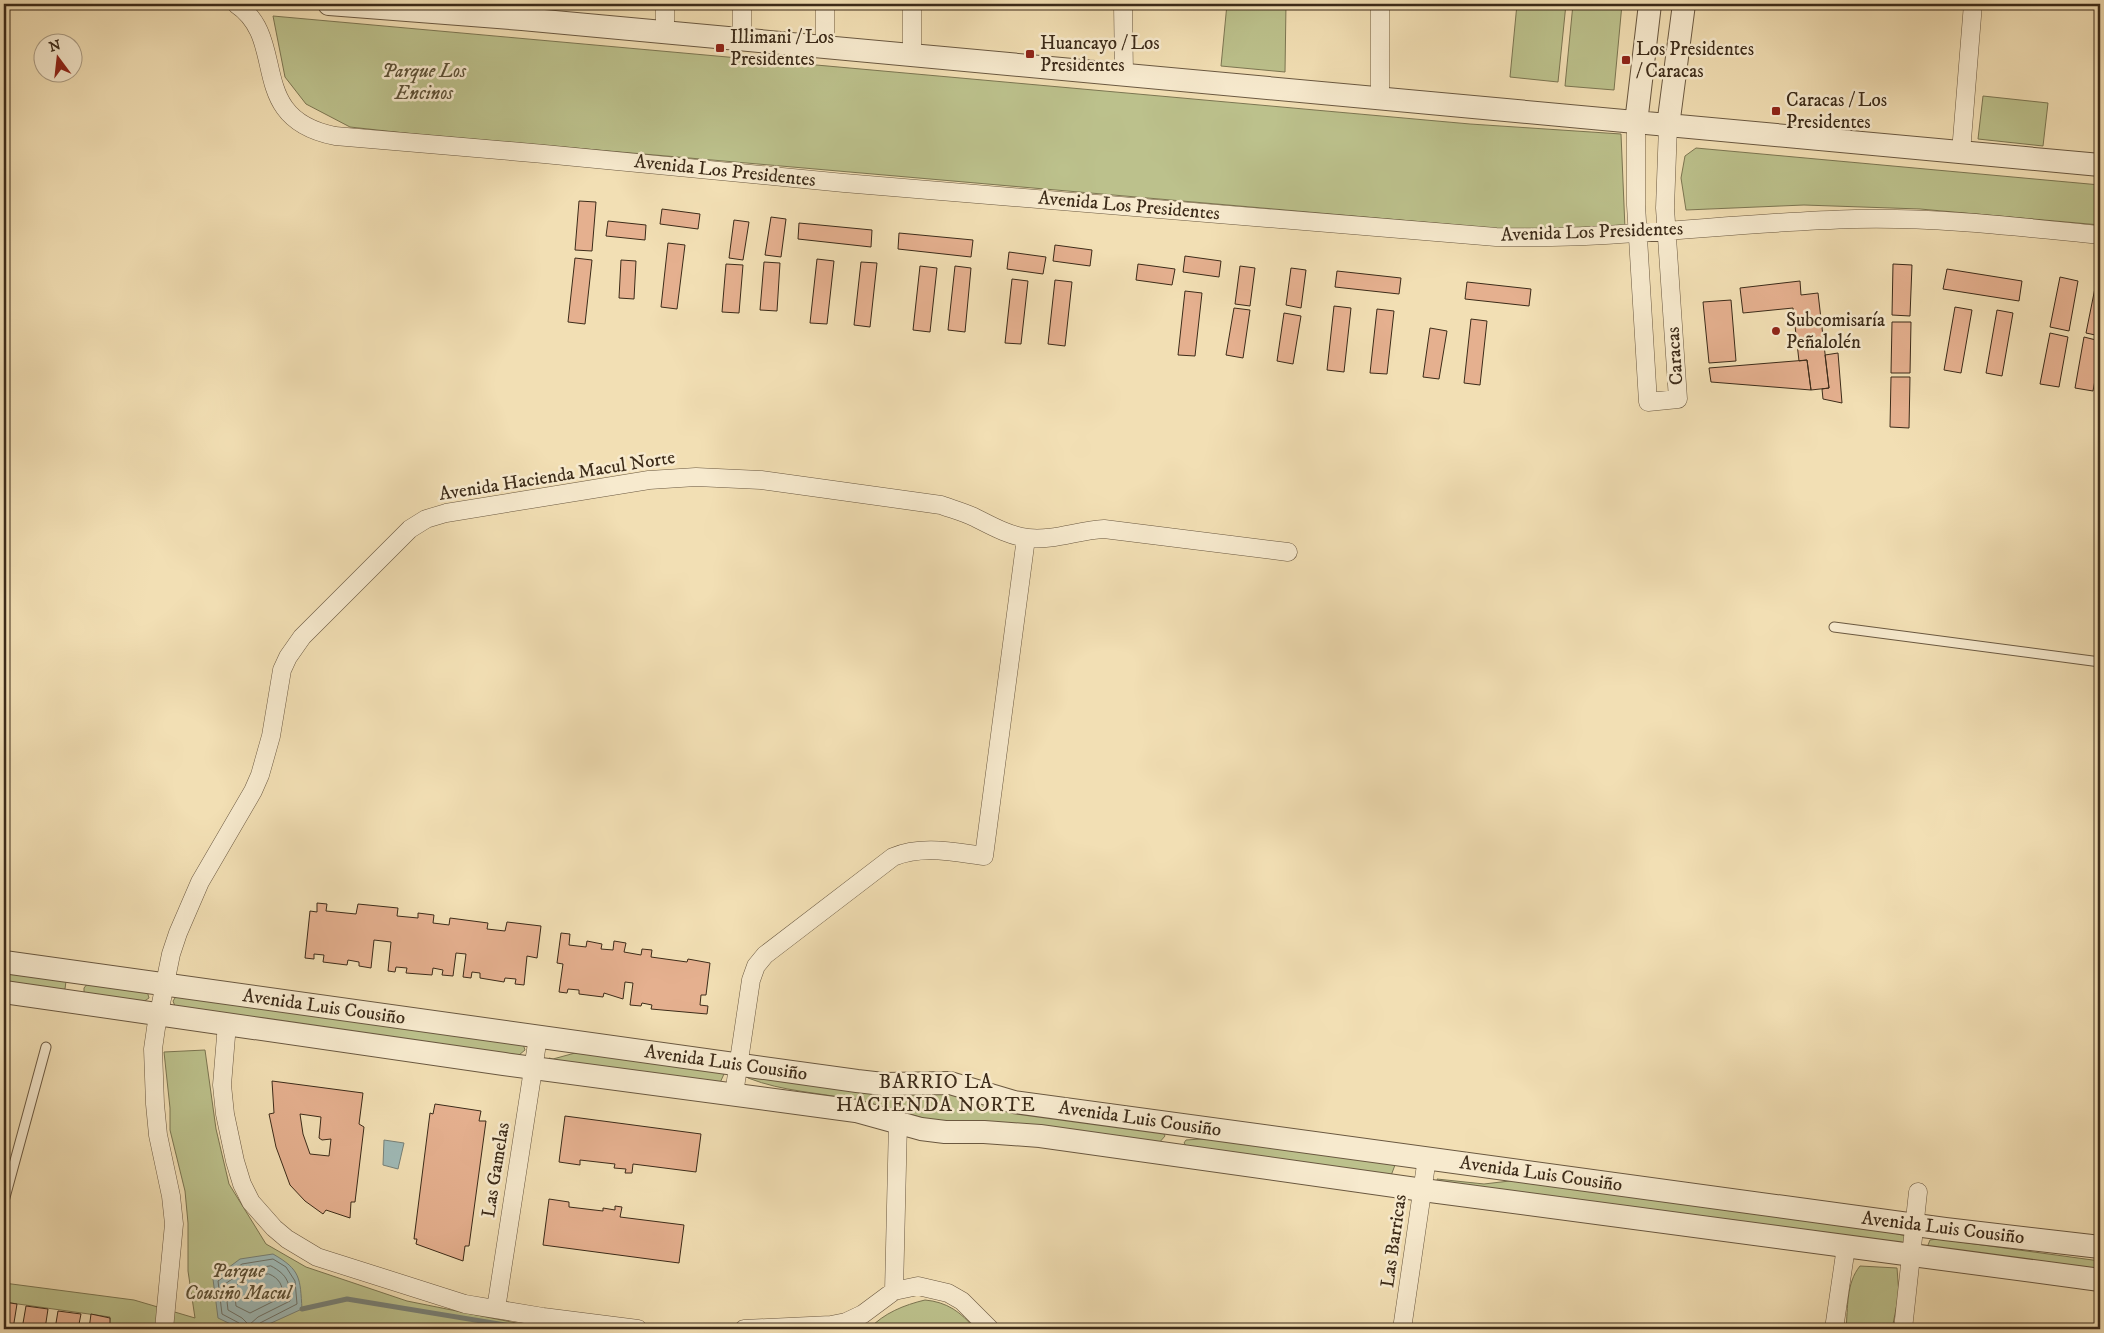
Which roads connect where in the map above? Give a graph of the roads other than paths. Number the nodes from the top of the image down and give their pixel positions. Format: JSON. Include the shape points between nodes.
{"nodes":[{"id":1,"x":236,"y":4,"type":"edge"},
{"id":2,"x":329,"y":4,"type":"edge"},
{"id":3,"x":666,"y":4,"type":"edge"},
{"id":4,"x":742,"y":4,"type":"edge"},
{"id":5,"x":825,"y":4,"type":"edge"},
{"id":6,"x":912,"y":4,"type":"edge"},
{"id":7,"x":1123,"y":4,"type":"edge"},
{"id":8,"x":1380,"y":4,"type":"edge"},
{"id":9,"x":1650,"y":4,"type":"edge"},
{"id":10,"x":1684,"y":4,"type":"edge"},
{"id":11,"x":1973,"y":4,"type":"edge"},
{"id":12,"x":523,"y":11,"type":"edge"},
{"id":13,"x":665,"y":32,"type":"junction"},
{"id":14,"x":742,"y":40,"type":"junction"},
{"id":15,"x":825,"y":48,"type":"junction"},
{"id":16,"x":912,"y":56,"type":"junction"},
{"id":17,"x":1124,"y":75,"type":"junction"},
{"id":18,"x":1380,"y":99,"type":"junction"},
{"id":19,"x":1636,"y":123,"type":"junction"},
{"id":20,"x":1668,"y":126,"type":"junction"},
{"id":21,"x":1961,"y":152,"type":"junction"},
{"id":22,"x":2100,"y":165,"type":"edge"},
{"id":23,"x":1666,"y":231,"type":"junction"},
{"id":24,"x":1638,"y":233,"type":"junction"},
{"id":25,"x":2100,"y":235,"type":"edge"},
{"id":26,"x":1026,"y":538,"type":"junction"},
{"id":27,"x":1288,"y":552,"type":"dead end"},
{"id":28,"x":1834,"y":627,"type":"dead end"},
{"id":29,"x":2100,"y":662,"type":"edge"},
{"id":30,"x":4,"y":962,"type":"edge"},
{"id":31,"x":77,"y":972,"type":"junction"},
{"id":32,"x":164,"y":984,"type":"junction"},
{"id":33,"x":4,"y":992,"type":"edge"},
{"id":34,"x":73,"y":1002,"type":"junction"},
{"id":35,"x":159,"y":1014,"type":"junction"},
{"id":36,"x":227,"y":1024,"type":"junction"},
{"id":37,"x":538,"y":1037,"type":"junction"},
{"id":38,"x":46,"y":1048,"type":"dead end"},
{"id":39,"x":738,"y":1064,"type":"junction"},
{"id":40,"x":533,"y":1068,"type":"junction"},
{"id":41,"x":734,"y":1094,"type":"junction"},
{"id":42,"x":898,"y":1122,"type":"junction"},
{"id":43,"x":1179,"y":1125,"type":"junction"},
{"id":44,"x":1174,"y":1155,"type":"junction"},
{"id":45,"x":1427,"y":1158,"type":"junction"},
{"id":46,"x":1423,"y":1190,"type":"junction"},
{"id":47,"x":1918,"y":1192,"type":"dead end"},
{"id":48,"x":4,"y":1200,"type":"edge"},
{"id":49,"x":1914,"y":1224,"type":"junction"},
{"id":50,"x":1846,"y":1247,"type":"junction"},
{"id":51,"x":2100,"y":1247,"type":"edge"},
{"id":52,"x":1910,"y":1255,"type":"junction"},
{"id":53,"x":2100,"y":1280,"type":"edge"},
{"id":54,"x":894,"y":1290,"type":"junction"},
{"id":55,"x":496,"y":1309,"type":"junction"},
{"id":56,"x":164,"y":1329,"type":"edge"},
{"id":57,"x":638,"y":1329,"type":"edge"},
{"id":58,"x":744,"y":1329,"type":"edge"},
{"id":59,"x":990,"y":1329,"type":"edge"},
{"id":60,"x":1402,"y":1329,"type":"edge"},
{"id":61,"x":1834,"y":1329,"type":"edge"},
{"id":62,"x":1902,"y":1329,"type":"edge"}],
"edges":[{"from":1,"to":24,"type":"street","name":"Avenida Los Presidentes","via":[[256,27],[274,89],[287,110],[304,126],[335,136],[1429,232],[1531,238]]},
{"from":2,"to":12,"type":"street"},
{"from":3,"to":13,"type":"street"},
{"from":4,"to":14,"type":"street"},
{"from":5,"to":15,"type":"street"},
{"from":6,"to":16,"type":"street"},
{"from":7,"to":17,"type":"street"},
{"from":8,"to":18,"type":"street"},
{"from":9,"to":19,"type":"street","name":"Caracas"},
{"from":10,"to":20,"type":"street","name":"Caracas"},
{"from":11,"to":21,"type":"street"},
{"from":12,"to":13,"type":"street"},
{"from":13,"to":14,"type":"street"},
{"from":14,"to":15,"type":"street"},
{"from":15,"to":16,"type":"street"},
{"from":16,"to":17,"type":"street"},
{"from":17,"to":18,"type":"street"},
{"from":18,"to":19,"type":"street"},
{"from":19,"to":20,"type":"street"},
{"from":19,"to":24,"type":"street","name":"Caracas"},
{"from":20,"to":21,"type":"street"},
{"from":20,"to":23,"type":"street","name":"Caracas"},
{"from":21,"to":22,"type":"street"},
{"from":23,"to":24,"type":"street","name":"Avenida Los Presidentes"},
{"from":23,"to":24,"type":"street","name":"Caracas","via":[[1678,399],[1648,402]]},
{"from":23,"to":25,"type":"street","name":"Avenida Los Presidentes","via":[[1879,218]]},
{"from":26,"to":27,"type":"street","name":"Avenida Hacienda Macul Norte","via":[[1049,538],[1104,529]]},
{"from":26,"to":32,"type":"street","name":"Avenida Hacienda Macul Norte","via":[[940,506],[728,477],[649,480],[426,519],[403,534],[302,637],[288,657],[282,670],[271,736],[260,775],[244,809],[200,882],[171,954]]},
{"from":26,"to":39,"type":"street","via":[[984,856],[922,850],[893,857],[765,955],[751,980]]},
{"from":28,"to":29,"type":"lane"},
{"from":30,"to":31,"type":"street","name":"Avenida Luis Cousiño"},
{"from":31,"to":32,"type":"street","name":"Avenida Luis Cousiño"},
{"from":31,"to":34,"type":"street"},
{"from":32,"to":35,"type":"street","name":"Avenida Hacienda Macul Norte"},
{"from":32,"to":37,"type":"street","name":"Avenida Luis Cousiño"},
{"from":33,"to":34,"type":"street","name":"Avenida Luis Cousiño"},
{"from":34,"to":35,"type":"street","name":"Avenida Luis Cousiño"},
{"from":35,"to":36,"type":"street","name":"Avenida Luis Cousiño"},
{"from":35,"to":56,"type":"street","name":"Avenida Hacienda Macul Norte","via":[[153,1049],[155,1104],[174,1224]]},
{"from":36,"to":40,"type":"street","name":"Avenida Luis Cousiño"},
{"from":36,"to":55,"type":"street","via":[[222,1085],[228,1131],[242,1184],[251,1202],[268,1222],[287,1239],[318,1257],[466,1304]]},
{"from":37,"to":39,"type":"street","name":"Avenida Luis Cousiño"},
{"from":37,"to":40,"type":"street","name":"Las Gamelas"},
{"from":38,"to":48,"type":"lane"},
{"from":39,"to":41,"type":"street"},
{"from":39,"to":43,"type":"street","name":"Avenida Luis Cousiño","via":[[883,1084],[950,1084],[1014,1102]]},
{"from":40,"to":41,"type":"street","name":"Avenida Luis Cousiño"},
{"from":40,"to":55,"type":"street","name":"Las Gamelas"},
{"from":41,"to":42,"type":"street","name":"Avenida Luis Cousiño","via":[[856,1111]]},
{"from":42,"to":44,"type":"street","name":"Avenida Luis Cousiño","via":[[945,1132],[1015,1134]]},
{"from":42,"to":54,"type":"street"},
{"from":43,"to":44,"type":"street"},
{"from":43,"to":45,"type":"street","name":"Avenida Luis Cousiño"},
{"from":44,"to":46,"type":"street","name":"Avenida Luis Cousiño"},
{"from":45,"to":46,"type":"street","name":"Las Barricas"},
{"from":45,"to":49,"type":"street","name":"Avenida Luis Cousiño"},
{"from":46,"to":50,"type":"street","name":"Avenida Luis Cousiño"},
{"from":46,"to":60,"type":"street","name":"Las Barricas"},
{"from":47,"to":49,"type":"street"},
{"from":49,"to":51,"type":"street","name":"Avenida Luis Cousiño"},
{"from":49,"to":52,"type":"street"},
{"from":50,"to":52,"type":"street","name":"Avenida Luis Cousiño"},
{"from":50,"to":61,"type":"street"},
{"from":52,"to":53,"type":"street","name":"Avenida Luis Cousiño"},
{"from":52,"to":62,"type":"street"},
{"from":54,"to":58,"type":"street","via":[[863,1314],[846,1322]]},
{"from":54,"to":59,"type":"street","via":[[918,1286],[948,1293],[973,1311]]},
{"from":55,"to":57,"type":"street"}]}
